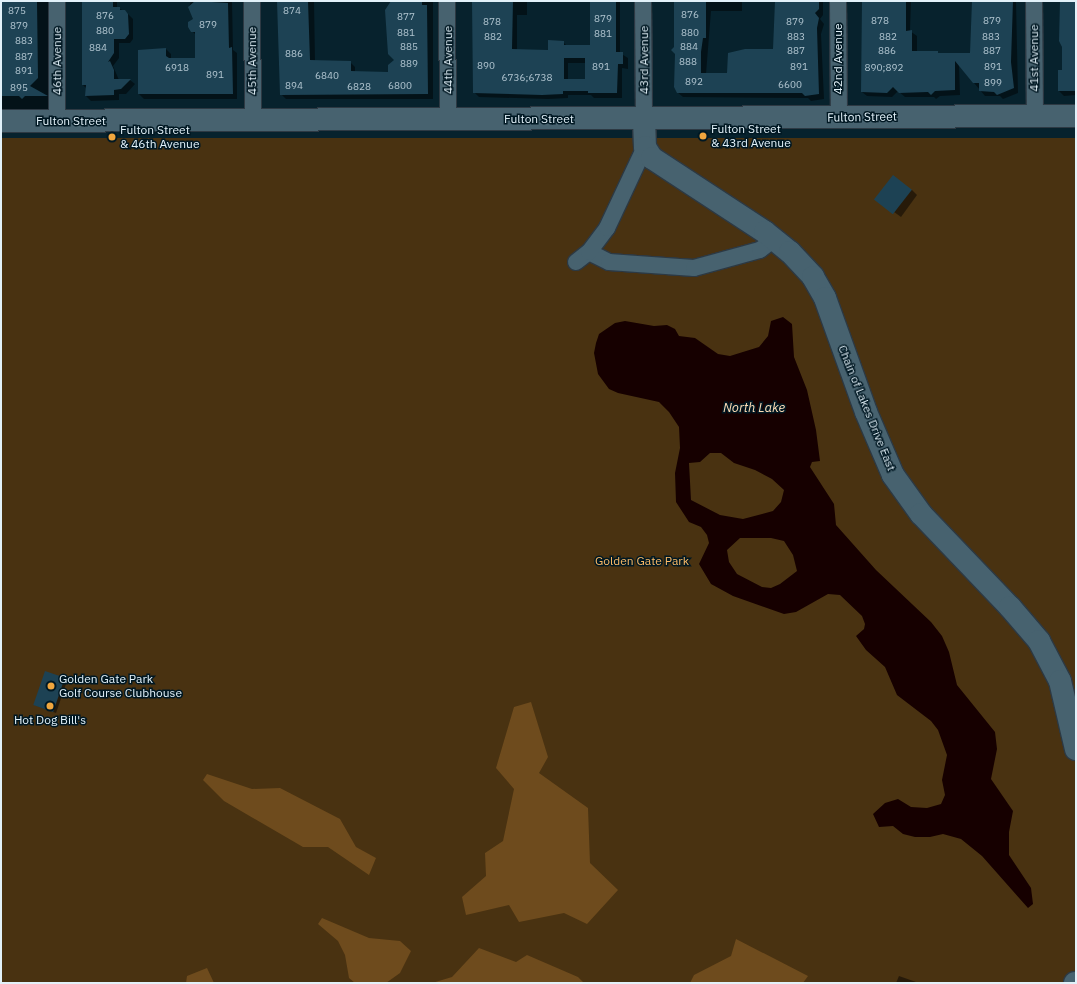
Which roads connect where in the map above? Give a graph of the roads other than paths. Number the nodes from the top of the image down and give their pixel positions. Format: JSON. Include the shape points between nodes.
{"nodes":[{"id":1,"x":57,"y":1,"type":"edge"},
{"id":2,"x":252,"y":1,"type":"edge"},
{"id":3,"x":447,"y":1,"type":"edge"},
{"id":4,"x":643,"y":1,"type":"edge"},
{"id":5,"x":838,"y":1,"type":"edge"},
{"id":6,"x":1034,"y":1,"type":"edge"},
{"id":7,"x":1035,"y":116,"type":"junction"},
{"id":8,"x":1076,"y":116,"type":"edge"},
{"id":9,"x":839,"y":117,"type":"junction"},
{"id":10,"x":448,"y":119,"type":"junction"},
{"id":11,"x":644,"y":119,"type":"junction"},
{"id":12,"x":253,"y":120,"type":"junction"},
{"id":13,"x":1,"y":121,"type":"edge"},
{"id":14,"x":58,"y":121,"type":"junction"},
{"id":15,"x":645,"y":147,"type":"junction"},
{"id":16,"x":774,"y":239,"type":"junction"},
{"id":17,"x":589,"y":252,"type":"junction"},
{"id":18,"x":576,"y":262,"type":"dead end"},
{"id":19,"x":1076,"y":749,"type":"edge"}],
"edges":[{"from":1,"to":14,"type":"street","name":"46th Avenue"},
{"from":2,"to":12,"type":"street","name":"45th Avenue"},
{"from":3,"to":10,"type":"street","name":"44th Avenue"},
{"from":4,"to":11,"type":"street","name":"43rd Avenue"},
{"from":5,"to":9,"type":"street","name":"42nd Avenue"},
{"from":6,"to":7,"type":"street","name":"41st Avenue"},
{"from":7,"to":8,"type":"main road","name":"Fulton Street"},
{"from":7,"to":9,"type":"main road","name":"Fulton Street"},
{"from":9,"to":11,"type":"main road","name":"Fulton Street"},
{"from":10,"to":11,"type":"main road","name":"Fulton Street"},
{"from":10,"to":12,"type":"main road","name":"Fulton Street"},
{"from":11,"to":15,"type":"main road"},
{"from":12,"to":14,"type":"main road","name":"Fulton Street"},
{"from":13,"to":14,"type":"main road","name":"Fulton Street"},
{"from":15,"to":16,"type":"main road","name":"Chain of Lakes Drive East","via":[[656,161]]},
{"from":15,"to":17,"type":"street","via":[[614,214]]},
{"from":16,"to":17,"type":"street","via":[[760,250],[694,268],[609,262]]},
{"from":16,"to":19,"type":"main road","name":"Chain of Lakes Drive East","via":[[802,264],[819,287],[876,437],[903,491],[941,538],[1021,619],[1047,654],[1060,681]]},
{"from":17,"to":18,"type":"street"}]}
